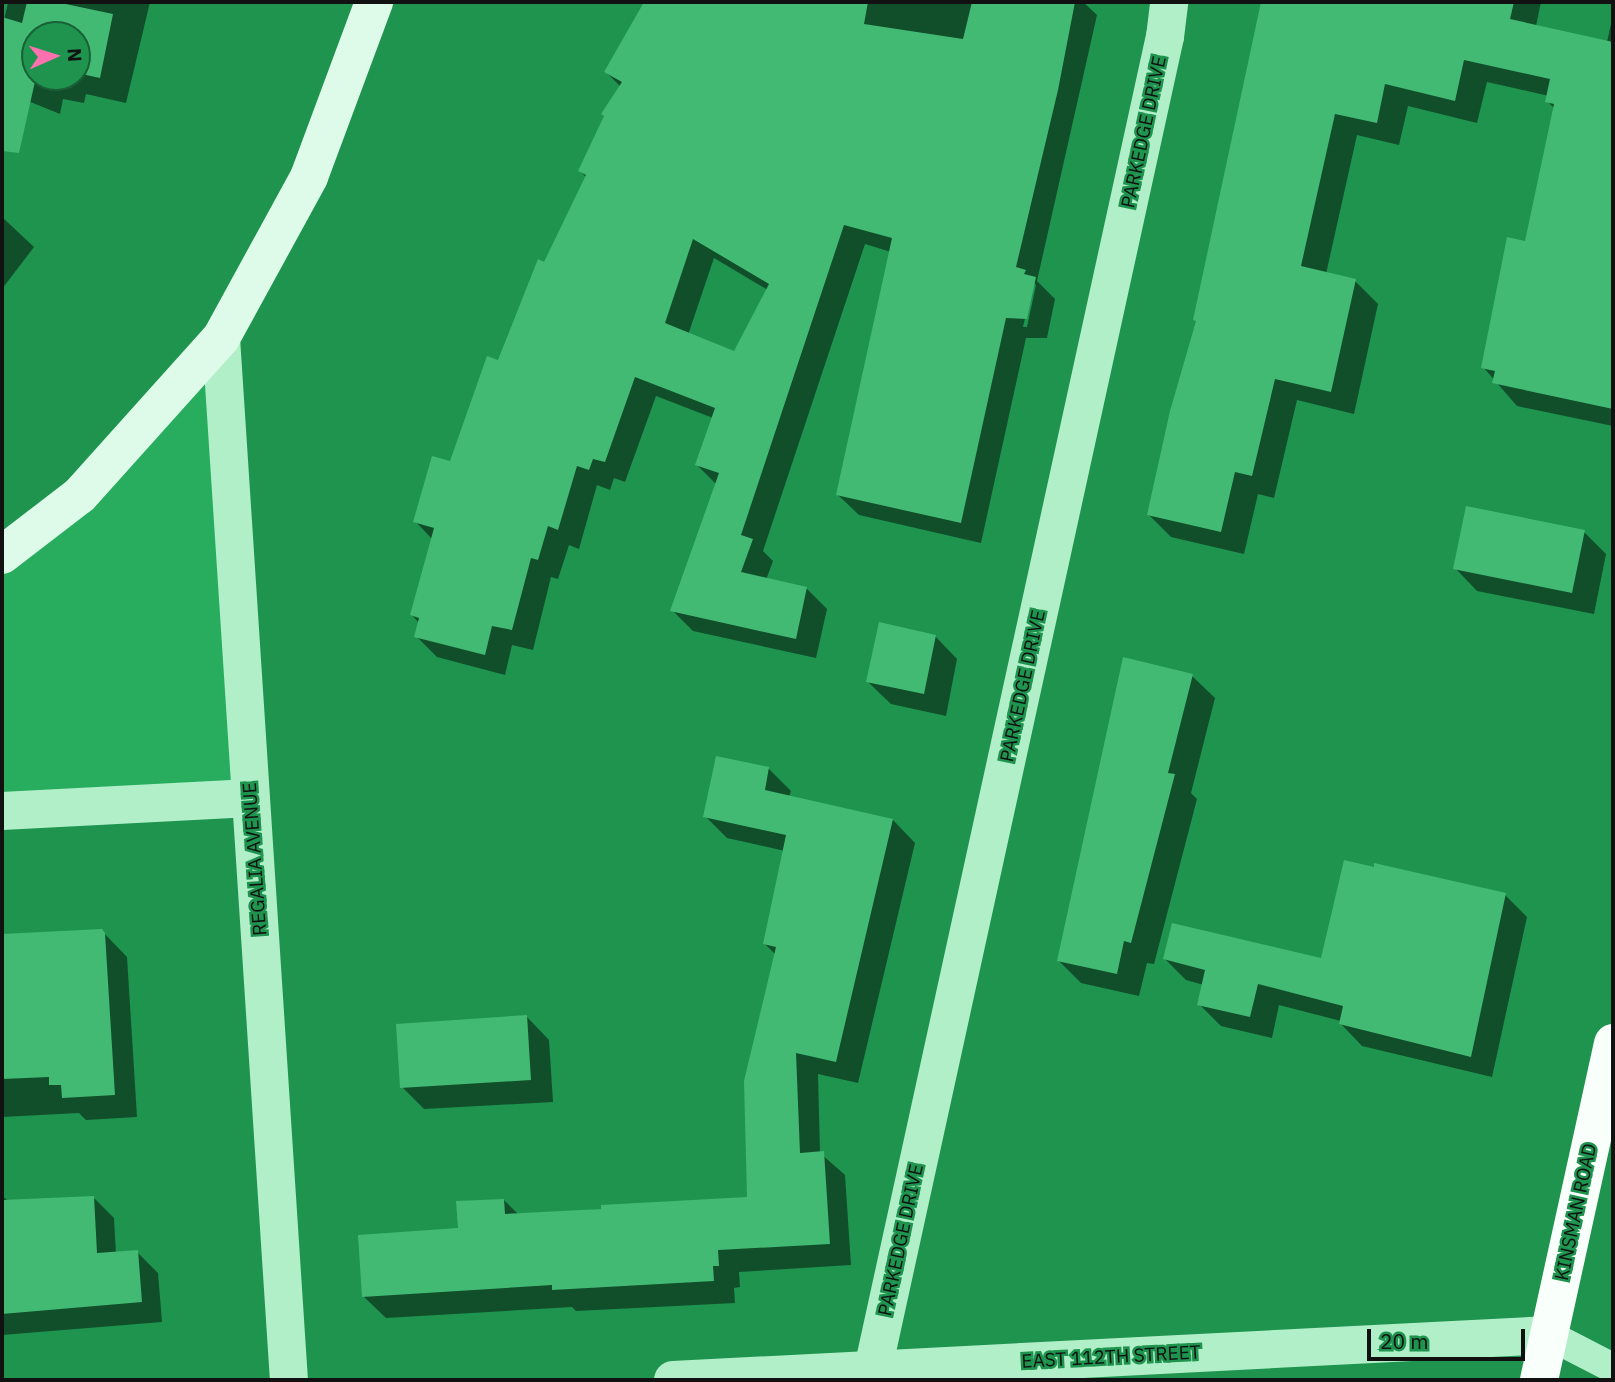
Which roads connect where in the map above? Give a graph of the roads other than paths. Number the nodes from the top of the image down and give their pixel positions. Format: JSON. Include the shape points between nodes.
{"nodes":[{"id":1,"x":374,"y":2,"type":"edge"},
{"id":2,"x":1169,"y":2,"type":"edge"},
{"id":3,"x":221,"y":338,"type":"junction"},
{"id":4,"x":2,"y":555,"type":"edge"},
{"id":5,"x":251,"y":798,"type":"junction"},
{"id":6,"x":2,"y":811,"type":"edge"},
{"id":7,"x":1613,"y":1043,"type":"edge"},
{"id":8,"x":1549,"y":1335,"type":"junction"},
{"id":9,"x":1613,"y":1368,"type":"edge"},
{"id":10,"x":873,"y":1369,"type":"junction"},
{"id":11,"x":289,"y":1380,"type":"edge"},
{"id":12,"x":673,"y":1380,"type":"edge"},
{"id":13,"x":1539,"y":1380,"type":"edge"}],
"edges":[{"from":1,"to":3,"type":"street","via":[[309,177]]},
{"from":2,"to":10,"type":"street","name":"PARKEDGE DRIVE"},
{"from":3,"to":4,"type":"street","via":[[80,495]]},
{"from":3,"to":5,"type":"street","name":"REGALIA AVENUE"},
{"from":5,"to":6,"type":"street"},
{"from":5,"to":11,"type":"street","name":"REGALIA AVENUE"},
{"from":7,"to":8,"type":"main road","name":"KINSMAN ROAD"},
{"from":8,"to":9,"type":"lane"},
{"from":8,"to":10,"type":"street","name":"EAST 112TH STREET"},
{"from":8,"to":13,"type":"main road","name":"KINSMAN ROAD"},
{"from":10,"to":12,"type":"street","name":"EAST 112TH STREET"}]}
